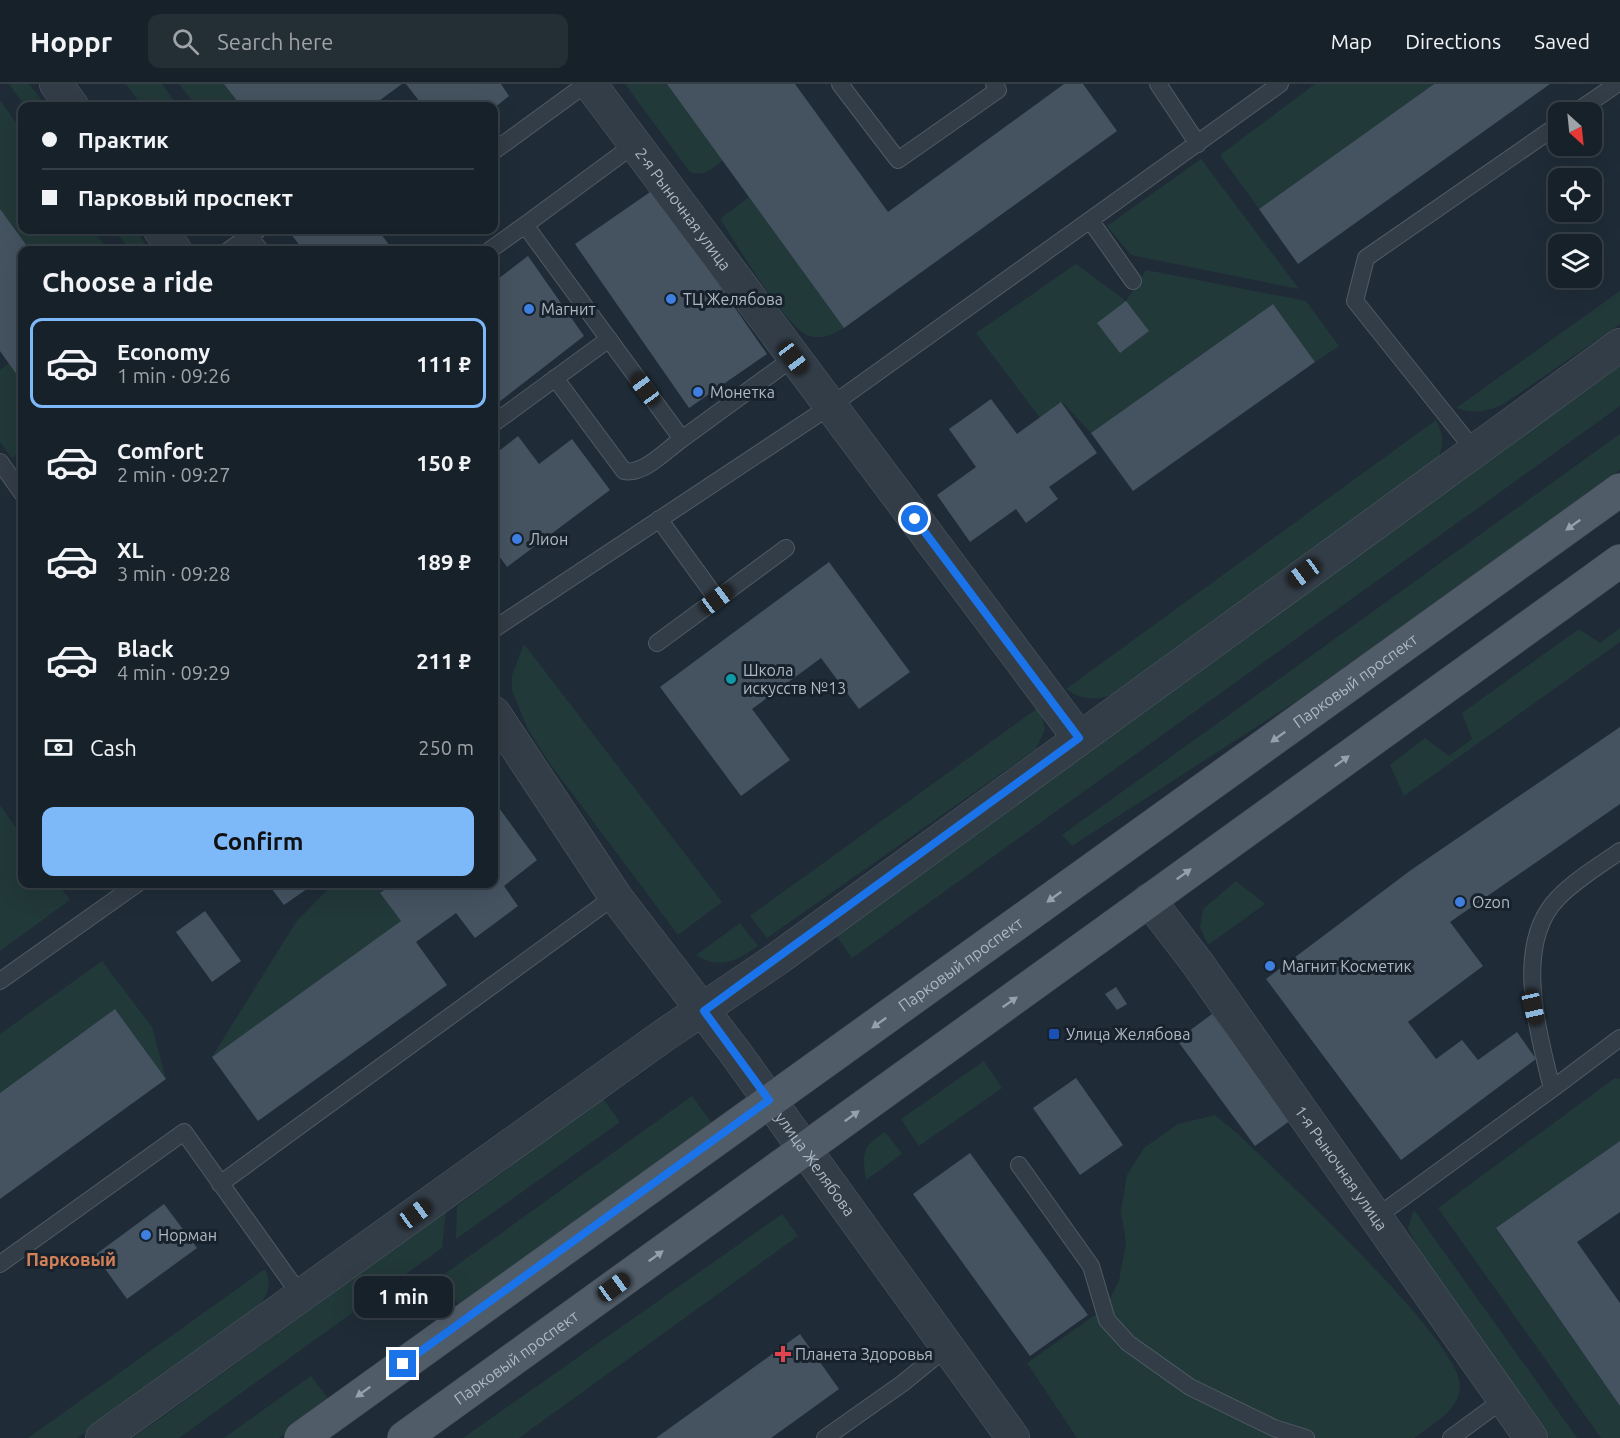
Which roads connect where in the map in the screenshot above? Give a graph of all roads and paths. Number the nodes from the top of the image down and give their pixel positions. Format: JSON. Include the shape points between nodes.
{"nodes":[{"id":1,"x":56,"y":84,"type":"edge"},
{"id":2,"x":588,"y":84,"type":"edge"},
{"id":3,"x":840,"y":84,"type":"edge"},
{"id":4,"x":994,"y":84,"type":"edge"},
{"id":5,"x":1158,"y":84,"type":"edge"},
{"id":6,"x":1280,"y":84,"type":"edge"},
{"id":7,"x":1617,"y":84,"type":"edge"},
{"id":8,"x":69,"y":102,"type":"edge"},
{"id":9,"x":1591,"y":102,"type":"edge"},
{"id":10,"x":1548,"y":132,"type":"edge"},
{"id":11,"x":635,"y":144,"type":"junction"},
{"id":12,"x":1198,"y":144,"type":"junction"},
{"id":13,"x":498,"y":148,"type":"edge"},
{"id":14,"x":1090,"y":220,"type":"junction"},
{"id":15,"x":525,"y":225,"type":"junction"},
{"id":16,"x":252,"y":234,"type":"edge"},
{"id":17,"x":235,"y":246,"type":"edge"},
{"id":18,"x":496,"y":246,"type":"edge"},
{"id":19,"x":1133,"y":281,"type":"dead end"},
{"id":20,"x":609,"y":339,"type":"junction"},
{"id":21,"x":1620,"y":345,"type":"edge"},
{"id":22,"x":793,"y":358,"type":"junction"},
{"id":23,"x":555,"y":378,"type":"junction"},
{"id":24,"x":829,"y":407,"type":"junction"},
{"id":25,"x":498,"y":420,"type":"edge"},
{"id":26,"x":682,"y":439,"type":"junction"},
{"id":27,"x":1474,"y":450,"type":"junction"},
{"id":28,"x":0,"y":462,"type":"edge"},
{"id":29,"x":18,"y":487,"type":"edge"},
{"id":30,"x":1620,"y":490,"type":"edge"},
{"id":31,"x":659,"y":519,"type":"junction"},
{"id":32,"x":786,"y":548,"type":"dead end"},
{"id":33,"x":1620,"y":561,"type":"edge"},
{"id":34,"x":717,"y":599,"type":"junction"},
{"id":35,"x":498,"y":626,"type":"edge"},
{"id":36,"x":657,"y":643,"type":"dead end"},
{"id":37,"x":498,"y":719,"type":"edge"},
{"id":38,"x":1079,"y":738,"type":"junction"},
{"id":39,"x":1620,"y":851,"type":"edge"},
{"id":40,"x":131,"y":888,"type":"edge"},
{"id":41,"x":615,"y":896,"type":"junction"},
{"id":42,"x":1149,"y":900,"type":"junction"},
{"id":43,"x":0,"y":981,"type":"edge"},
{"id":44,"x":704,"y":1011,"type":"junction"},
{"id":45,"x":1620,"y":1038,"type":"edge"},
{"id":46,"x":1552,"y":1089,"type":"junction"},
{"id":47,"x":769,"y":1100,"type":"junction"},
{"id":48,"x":804,"y":1150,"type":"junction"},
{"id":49,"x":1019,"y":1165,"type":"dead end"},
{"id":50,"x":220,"y":1185,"type":"junction"},
{"id":51,"x":1376,"y":1218,"type":"junction"},
{"id":52,"x":0,"y":1264,"type":"edge"},
{"id":53,"x":301,"y":1296,"type":"junction"},
{"id":54,"x":947,"y":1347,"type":"junction"},
{"id":55,"x":1504,"y":1399,"type":"junction"},
{"id":56,"x":102,"y":1438,"type":"edge"},
{"id":57,"x":301,"y":1438,"type":"edge"},
{"id":58,"x":404,"y":1438,"type":"edge"},
{"id":59,"x":825,"y":1438,"type":"edge"},
{"id":60,"x":1013,"y":1438,"type":"edge"},
{"id":61,"x":1306,"y":1438,"type":"edge"},
{"id":62,"x":1451,"y":1438,"type":"edge"},
{"id":63,"x":1531,"y":1438,"type":"edge"}],
"edges":[{"from":1,"to":8,"type":"street"},
{"from":2,"to":11,"type":"street","name":"2-я Рыночная улица"},
{"from":2,"to":13,"type":"lane"},
{"from":3,"to":4,"type":"lane","via":[[898,160],[998,90]]},
{"from":5,"to":12,"type":"lane"},
{"from":6,"to":12,"type":"lane"},
{"from":7,"to":9,"type":"lane"},
{"from":10,"to":27,"type":"lane","via":[[1366,258],[1355,301]]},
{"from":11,"to":15,"type":"lane"},
{"from":11,"to":22,"type":"street","name":"2-я Рыночная улица"},
{"from":12,"to":14,"type":"lane"},
{"from":14,"to":19,"type":"lane"},
{"from":14,"to":24,"type":"lane"},
{"from":15,"to":18,"type":"lane"},
{"from":15,"to":20,"type":"lane"},
{"from":16,"to":17,"type":"lane"},
{"from":20,"to":23,"type":"lane"},
{"from":20,"to":26,"type":"lane"},
{"from":21,"to":27,"type":"street"},
{"from":22,"to":24,"type":"street","name":"2-я Рыночная улица"},
{"from":22,"to":26,"type":"lane"},
{"from":23,"to":25,"type":"lane"},
{"from":23,"to":26,"type":"lane","via":[[624,471],[633,473]]},
{"from":24,"to":31,"type":"lane"},
{"from":24,"to":38,"type":"street","name":"2-я Рыночная улица"},
{"from":27,"to":38,"type":"street"},
{"from":28,"to":29,"type":"lane"},
{"from":30,"to":47,"type":"main road","name":"Парковый проспект","one_way":true},
{"from":31,"to":34,"type":"lane"},
{"from":31,"to":35,"type":"lane"},
{"from":32,"to":34,"type":"lane"},
{"from":42,"to":33,"type":"main road","name":"Парковый проспект","one_way":true},
{"from":34,"to":36,"type":"lane"},
{"from":37,"to":41,"type":"street","name":"улица Желябова"},
{"from":38,"to":44,"type":"street"},
{"from":39,"to":46,"type":"lane","via":[[1556,899],[1537,940],[1532,970],[1533,1007]]},
{"from":40,"to":43,"type":"lane"},
{"from":41,"to":44,"type":"street","name":"улица Желябова"},
{"from":41,"to":50,"type":"lane"},
{"from":48,"to":42,"type":"main road","name":"Парковый проспект","one_way":true},
{"from":42,"to":51,"type":"street","name":"1-я Рыночная улица"},
{"from":44,"to":47,"type":"street","name":"улица Желябова"},
{"from":44,"to":53,"type":"street","via":[[663,1036]]},
{"from":45,"to":46,"type":"lane"},
{"from":46,"to":51,"type":"lane"},
{"from":47,"to":48,"type":"street","name":"улица Желябова"},
{"from":47,"to":57,"type":"main road","name":"Парковый проспект","one_way":true},
{"from":48,"to":54,"type":"street","name":"улица Желябова"},
{"from":58,"to":48,"type":"main road","name":"Парковый проспект","one_way":true},
{"from":49,"to":61,"type":"lane","via":[[1091,1266],[1107,1320],[1128,1343],[1190,1387],[1274,1428]]},
{"from":50,"to":52,"type":"lane","via":[[184,1132]]},
{"from":50,"to":53,"type":"lane"},
{"from":51,"to":55,"type":"street","name":"1-я Рыночная улица"},
{"from":53,"to":56,"type":"street"},
{"from":54,"to":59,"type":"lane"},
{"from":54,"to":60,"type":"street","name":"улица Желябова"},
{"from":55,"to":62,"type":"lane"},
{"from":55,"to":63,"type":"street","name":"1-я Рыночная улица"}]}
